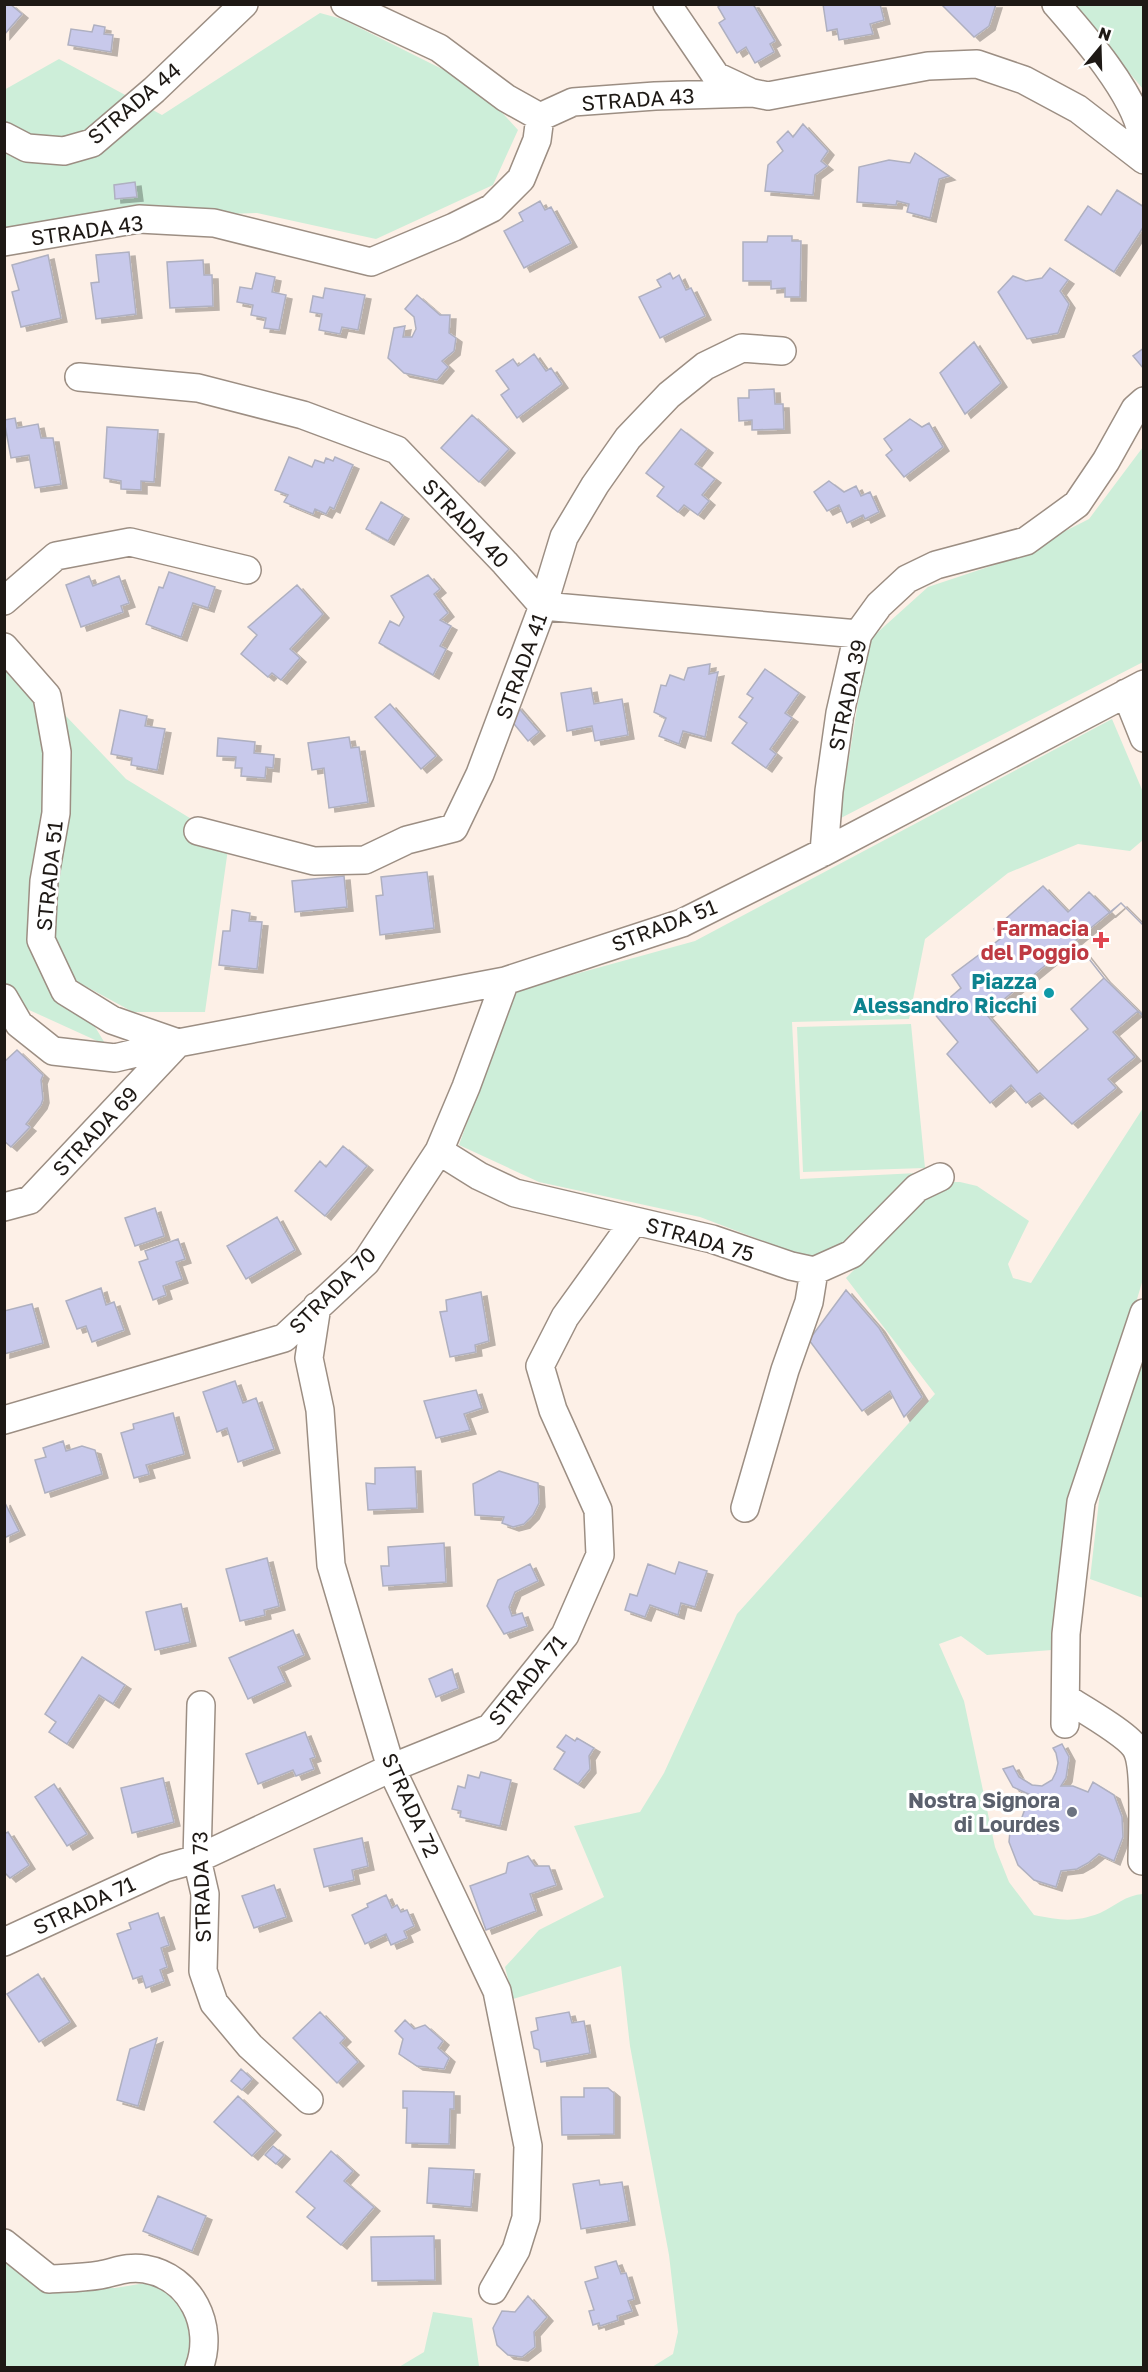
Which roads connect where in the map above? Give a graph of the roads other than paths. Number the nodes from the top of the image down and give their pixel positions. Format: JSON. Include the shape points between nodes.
{"nodes":[{"id":1,"x":244,"y":4,"type":"edge"},
{"id":2,"x":345,"y":4,"type":"edge"},
{"id":3,"x":667,"y":4,"type":"edge"},
{"id":4,"x":1056,"y":4,"type":"edge"},
{"id":5,"x":753,"y":93,"type":"junction"},
{"id":6,"x":540,"y":117,"type":"junction"},
{"id":7,"x":4,"y":136,"type":"edge"},
{"id":8,"x":1143,"y":159,"type":"edge"},
{"id":9,"x":4,"y":242,"type":"edge"},
{"id":10,"x":782,"y":351,"type":"dead end"},
{"id":11,"x":79,"y":377,"type":"dead end"},
{"id":12,"x":1143,"y":401,"type":"edge"},
{"id":13,"x":247,"y":570,"type":"dead end"},
{"id":14,"x":4,"y":601,"type":"edge"},
{"id":15,"x":543,"y":606,"type":"junction"},
{"id":16,"x":858,"y":634,"type":"junction"},
{"id":17,"x":4,"y":647,"type":"edge"},
{"id":18,"x":1135,"y":688,"type":"edge"},
{"id":19,"x":1143,"y":738,"type":"edge"},
{"id":20,"x":198,"y":831,"type":"dead end"},
{"id":21,"x":824,"y":852,"type":"junction"},
{"id":22,"x":505,"y":981,"type":"junction"},
{"id":23,"x":4,"y":998,"type":"edge"},
{"id":24,"x":178,"y":1043,"type":"junction"},
{"id":25,"x":439,"y":1151,"type":"junction"},
{"id":26,"x":940,"y":1177,"type":"dead end"},
{"id":27,"x":4,"y":1207,"type":"edge"},
{"id":28,"x":634,"y":1221,"type":"junction"},
{"id":29,"x":813,"y":1271,"type":"junction"},
{"id":30,"x":317,"y":1306,"type":"junction"},
{"id":31,"x":1143,"y":1313,"type":"edge"},
{"id":32,"x":4,"y":1420,"type":"edge"},
{"id":33,"x":746,"y":1508,"type":"dead end"},
{"id":34,"x":201,"y":1705,"type":"dead end"},
{"id":35,"x":391,"y":1768,"type":"junction"},
{"id":36,"x":197,"y":1859,"type":"junction"},
{"id":37,"x":1142,"y":1862,"type":"dead end"},
{"id":38,"x":4,"y":1942,"type":"edge"},
{"id":39,"x":309,"y":2100,"type":"dead end"},
{"id":40,"x":4,"y":2243,"type":"edge"},
{"id":41,"x":493,"y":2290,"type":"dead end"},
{"id":42,"x":199,"y":2367,"type":"edge"}],
"edges":[{"from":1,"to":7,"type":"street","name":"STRADA 44","via":[[92,143],[64,151],[27,148]]},
{"from":2,"to":6,"type":"street","via":[[439,48],[506,98]]},
{"from":3,"to":5,"type":"street","via":[[716,76]]},
{"from":4,"to":8,"type":"street","via":[[1087,39],[1122,89],[1142,135]]},
{"from":5,"to":6,"type":"street","name":"STRADA 43","via":[[573,102]]},
{"from":5,"to":8,"type":"street","name":"STRADA 43","via":[[768,96],[928,66],[977,64],[1024,80],[1078,109]]},
{"from":6,"to":9,"type":"street","name":"STRADA 43","via":[[537,140],[522,179],[492,207],[370,262],[214,223],[139,219]]},
{"from":10,"to":15,"type":"street","name":"STRADA 41","via":[[742,348],[705,366],[669,395],[628,438],[564,537]]},
{"from":11,"to":15,"type":"street","name":"STRADA 40","via":[[198,388],[303,415],[397,450]]},
{"from":12,"to":16,"type":"street","name":"STRADA 39","via":[[1077,504],[1026,541],[936,565],[907,579],[879,605]]},
{"from":13,"to":14,"type":"street","via":[[130,542],[56,556]]},
{"from":15,"to":16,"type":"street"},
{"from":15,"to":20,"type":"street","name":"STRADA 41","via":[[480,774],[454,828],[407,840],[365,860],[314,861]]},
{"from":16,"to":21,"type":"street","name":"STRADA 39","via":[[840,713]]},
{"from":17,"to":24,"type":"street","name":"STRADA 51","via":[[47,696],[57,752],[56,813],[44,881],[41,940],[65,991],[111,1020]]},
{"from":18,"to":19,"type":"street"},
{"from":18,"to":21,"type":"street","name":"STRADA 51"},
{"from":21,"to":22,"type":"street","name":"STRADA 51","via":[[682,923]]},
{"from":22,"to":24,"type":"street","name":"STRADA 51"},
{"from":22,"to":25,"type":"street","name":"STRADA 70"},
{"from":23,"to":24,"type":"street","name":"STRADA 51","via":[[19,1024],[53,1051],[115,1058]]},
{"from":24,"to":27,"type":"street","name":"STRADA 69","via":[[30,1200]]},
{"from":25,"to":28,"type":"street","name":"STRADA 75","via":[[515,1193]]},
{"from":25,"to":30,"type":"street","name":"STRADA 70","via":[[366,1262]]},
{"from":26,"to":29,"type":"street","via":[[917,1188],[852,1254]]},
{"from":28,"to":29,"type":"street","name":"STRADA 75","via":[[712,1239]]},
{"from":28,"to":35,"type":"street","name":"STRADA 71","via":[[565,1317],[540,1366],[553,1410],[598,1510],[600,1555],[565,1635],[490,1728]]},
{"from":29,"to":33,"type":"street","via":[[808,1302]]},
{"from":30,"to":32,"type":"street","name":"STRADA 70","via":[[284,1338]]},
{"from":30,"to":35,"type":"street","name":"STRADA 72","via":[[309,1358],[320,1410],[331,1565]]},
{"from":31,"to":37,"type":"street","via":[[1081,1502],[1066,1634],[1066,1712],[1094,1715],[1135,1747],[1142,1762]]},
{"from":34,"to":36,"type":"street","name":"STRADA 73"},
{"from":35,"to":36,"type":"street","name":"STRADA 71"},
{"from":35,"to":41,"type":"street","name":"STRADA 72","via":[[497,1991],[528,2146],[526,2218],[516,2250]]},
{"from":36,"to":38,"type":"street","name":"STRADA 71","via":[[165,1868]]},
{"from":36,"to":39,"type":"street","name":"STRADA 73","via":[[205,1894],[203,1971],[214,2003],[250,2046]]},
{"from":40,"to":42,"type":"street","via":[[49,2279],[101,2275],[123,2268],[146,2269],[167,2277],[186,2291],[199,2310],[205,2332]]}]}
